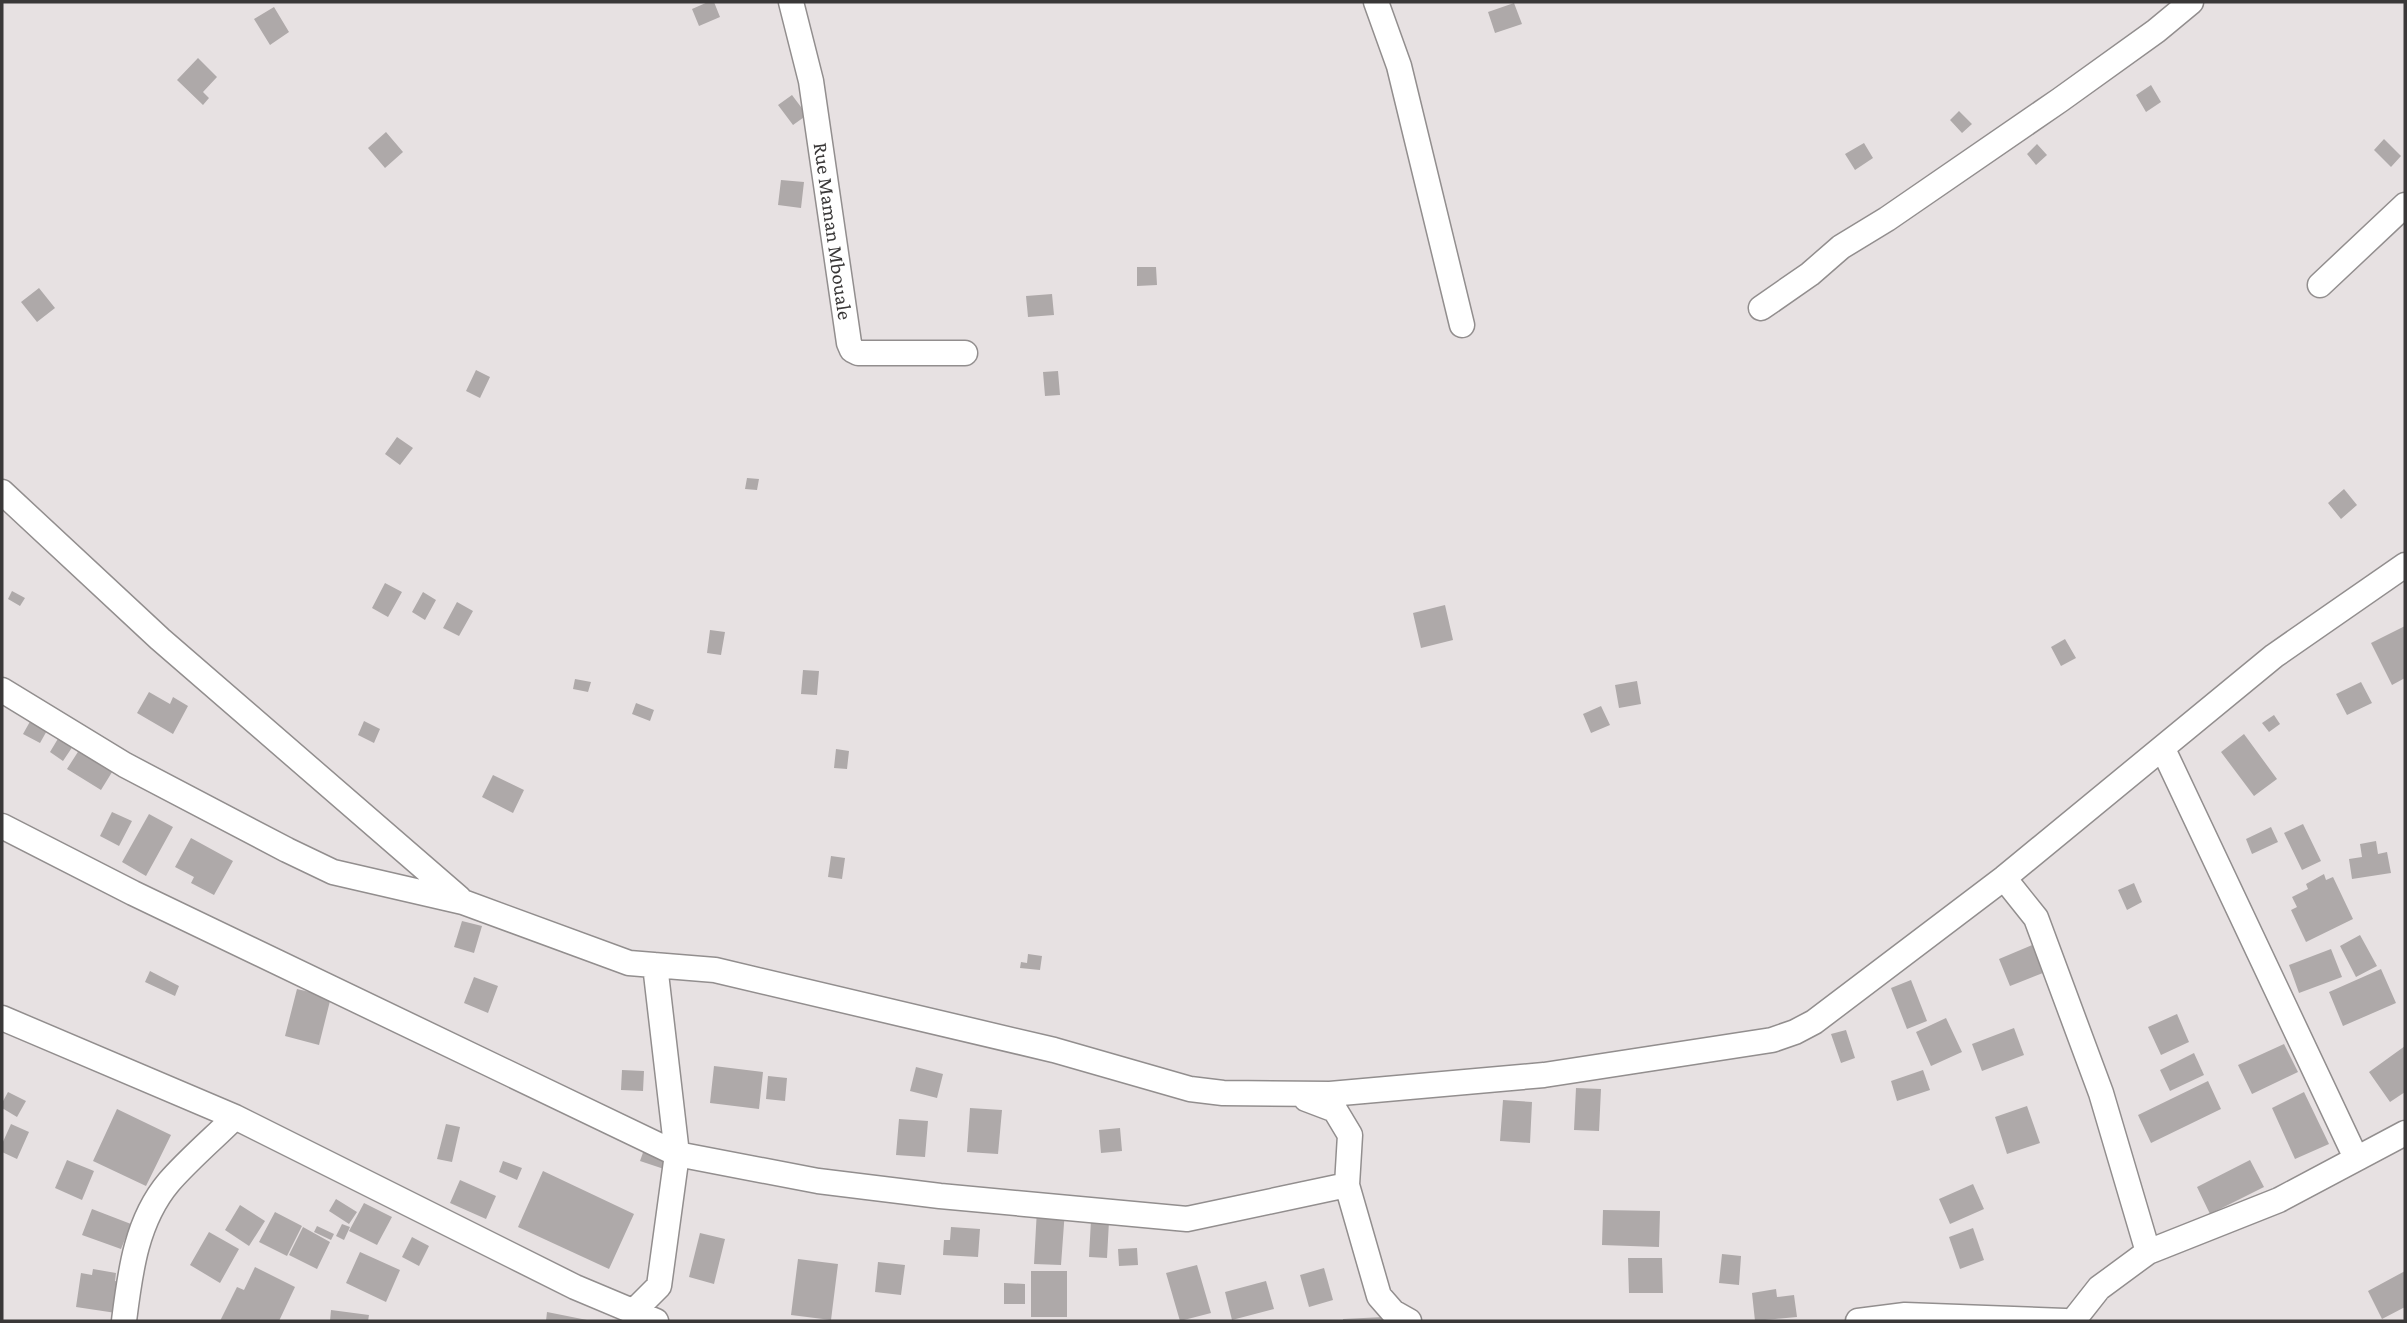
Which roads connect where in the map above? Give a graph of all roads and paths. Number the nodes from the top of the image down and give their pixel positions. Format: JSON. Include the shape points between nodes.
{"nodes":[{"id":1,"x":791,"y":2,"type":"edge"},
{"id":2,"x":1376,"y":2,"type":"edge"},
{"id":3,"x":2190,"y":2,"type":"edge"},
{"id":4,"x":2405,"y":205,"type":"edge"},
{"id":5,"x":2320,"y":285,"type":"dead end"},
{"id":6,"x":1761,"y":308,"type":"dead end"},
{"id":7,"x":1462,"y":325,"type":"dead end"},
{"id":8,"x":965,"y":353,"type":"dead end"},
{"id":9,"x":2,"y":492,"type":"edge"},
{"id":10,"x":2405,"y":565,"type":"edge"},
{"id":11,"x":2,"y":690,"type":"edge"},
{"id":12,"x":2163,"y":750,"type":"junction"},
{"id":13,"x":2,"y":826,"type":"edge"},
{"id":14,"x":2004,"y":878,"type":"junction"},
{"id":15,"x":463,"y":902,"type":"junction"},
{"id":16,"x":655,"y":965,"type":"junction"},
{"id":17,"x":2,"y":1018,"type":"edge"},
{"id":18,"x":1296,"y":1094,"type":"junction"},
{"id":19,"x":235,"y":1117,"type":"junction"},
{"id":20,"x":2405,"y":1133,"type":"edge"},
{"id":21,"x":677,"y":1154,"type":"junction"},
{"id":22,"x":2356,"y":1158,"type":"junction"},
{"id":23,"x":1347,"y":1185,"type":"junction"},
{"id":24,"x":2148,"y":1252,"type":"junction"},
{"id":25,"x":633,"y":1312,"type":"junction"},
{"id":26,"x":124,"y":1321,"type":"edge"},
{"id":27,"x":656,"y":1321,"type":"edge"},
{"id":28,"x":1409,"y":1321,"type":"edge"},
{"id":29,"x":1858,"y":1321,"type":"edge"},
{"id":30,"x":2066,"y":1321,"type":"edge"},
{"id":31,"x":2073,"y":1321,"type":"edge"}],
"edges":[{"from":1,"to":8,"type":"street","name":"Rue Maman Mbouale","via":[[811,81],[852,350]]},
{"from":2,"to":7,"type":"street","via":[[1399,66]]},
{"from":3,"to":6,"type":"street","via":[[2060,100],[1840,247],[1810,275]]},
{"from":4,"to":5,"type":"street"},
{"from":9,"to":15,"type":"street","via":[[160,639]]},
{"from":10,"to":12,"type":"street","via":[[2274,656]]},
{"from":11,"to":15,"type":"street","via":[[125,765],[333,872]]},
{"from":12,"to":14,"type":"street"},
{"from":12,"to":22,"type":"street"},
{"from":13,"to":21,"type":"street"},
{"from":14,"to":18,"type":"street","via":[[1814,1022],[1772,1040],[1544,1075]]},
{"from":14,"to":24,"type":"street","via":[[2036,918],[2101,1093]]},
{"from":15,"to":16,"type":"street","via":[[629,964]]},
{"from":16,"to":18,"type":"street","via":[[715,970],[1054,1050],[1189,1089]]},
{"from":16,"to":21,"type":"street"},
{"from":17,"to":19,"type":"street"},
{"from":18,"to":23,"type":"street","via":[[1335,1110],[1350,1135]]},
{"from":19,"to":25,"type":"street"},
{"from":19,"to":26,"type":"street","via":[[168,1183],[156,1202],[137,1243]]},
{"from":20,"to":22,"type":"street"},
{"from":21,"to":23,"type":"street","via":[[831,1183],[1187,1219]]},
{"from":21,"to":25,"type":"street","via":[[659,1286]]},
{"from":22,"to":24,"type":"street","via":[[2279,1200]]},
{"from":23,"to":28,"type":"street","via":[[1379,1296]]},
{"from":24,"to":31,"type":"street","via":[[2099,1288]]},
{"from":25,"to":27,"type":"street"},
{"from":29,"to":30,"type":"street","via":[[1905,1315]]}]}
